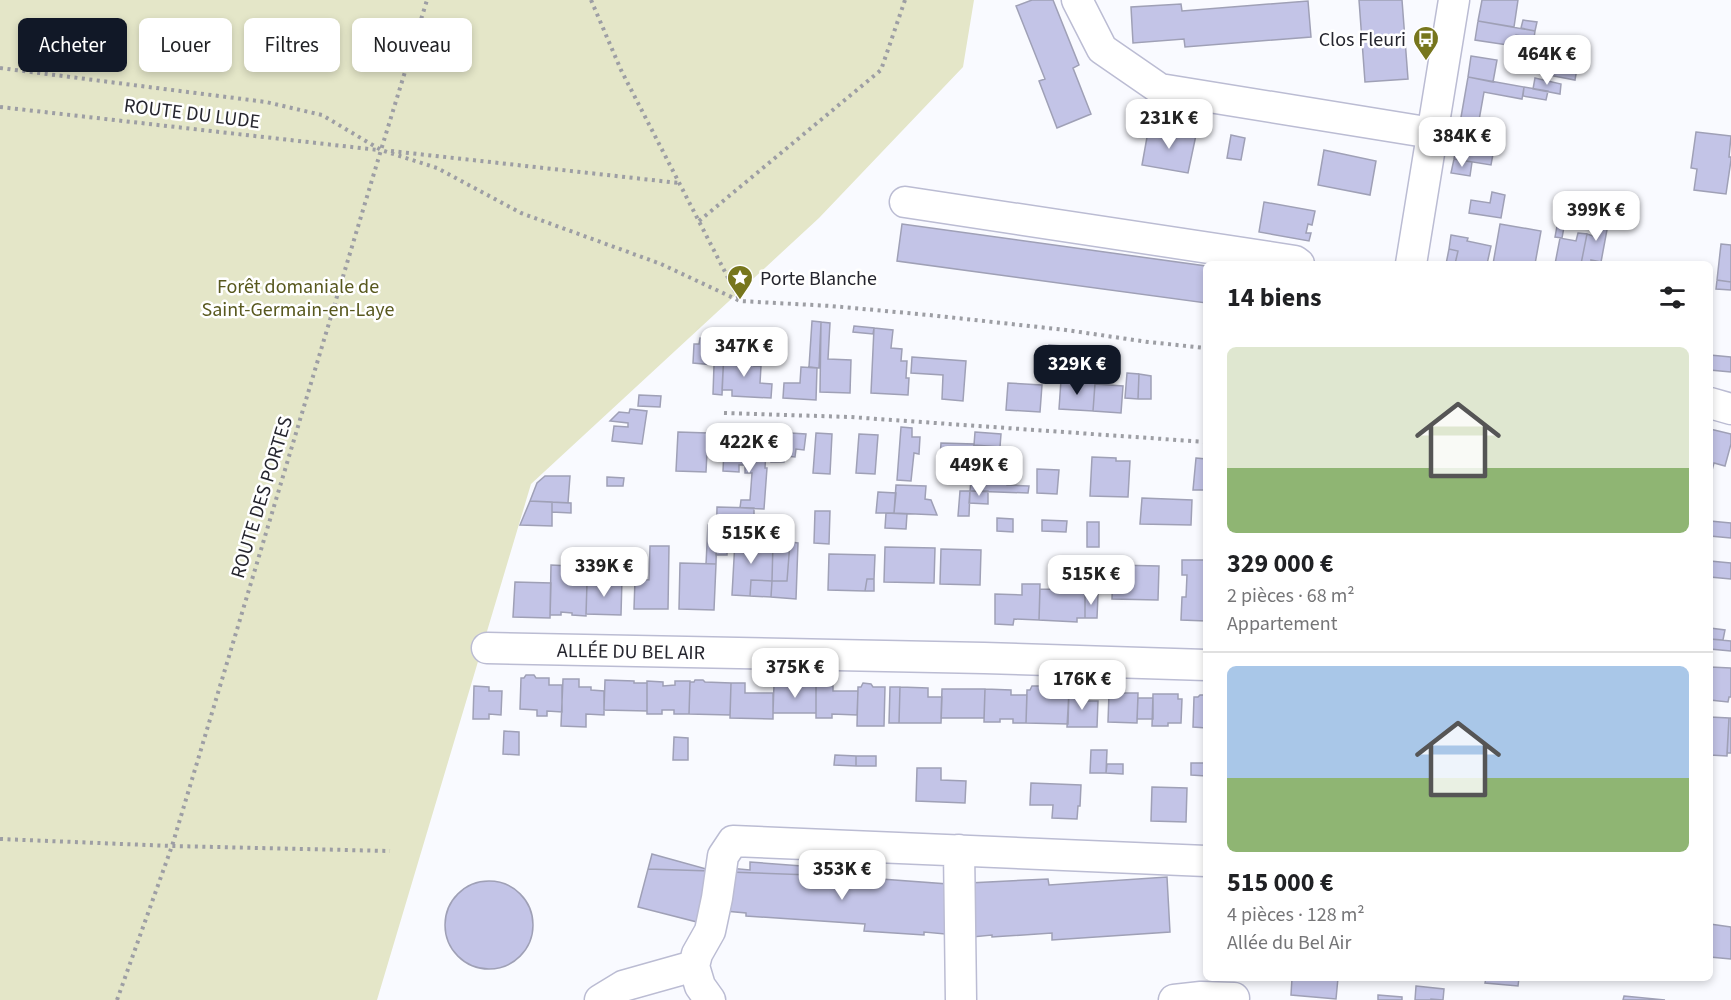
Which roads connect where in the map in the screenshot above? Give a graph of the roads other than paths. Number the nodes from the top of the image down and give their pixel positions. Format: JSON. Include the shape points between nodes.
{"nodes":[{"id":1,"x":1077,"y":0,"type":"edge"},
{"id":2,"x":1454,"y":0,"type":"edge"},
{"id":3,"x":1432,"y":134,"type":"junction"},
{"id":4,"x":905,"y":202,"type":"dead end"},
{"id":5,"x":1294,"y":261,"type":"edge"},
{"id":6,"x":1411,"y":261,"type":"edge"},
{"id":7,"x":1713,"y":404,"type":"edge"},
{"id":8,"x":1731,"y":409,"type":"edge"},
{"id":9,"x":487,"y":648,"type":"dead end"},
{"id":10,"x":1203,"y":665,"type":"edge"},
{"id":11,"x":959,"y":850,"type":"junction"},
{"id":12,"x":1203,"y":861,"type":"edge"},
{"id":13,"x":694,"y":966,"type":"junction"},
{"id":14,"x":1234,"y":992,"type":"edge"},
{"id":15,"x":600,"y":1000,"type":"edge"},
{"id":16,"x":710,"y":1000,"type":"edge"},
{"id":17,"x":961,"y":1000,"type":"edge"},
{"id":18,"x":1174,"y":1000,"type":"edge"}],
"edges":[{"from":1,"to":3,"type":"street","via":[[1102,49],[1160,89]]},
{"from":2,"to":3,"type":"street"},
{"from":3,"to":6,"type":"street"},
{"from":4,"to":5,"type":"street"},
{"from":7,"to":8,"type":"street"},
{"from":9,"to":10,"type":"street","name":"ALLÉE DU BEL AIR"},
{"from":11,"to":12,"type":"street"},
{"from":11,"to":13,"type":"street","via":[[733,841],[723,856],[710,931]]},
{"from":11,"to":17,"type":"street"},
{"from":13,"to":15,"type":"street","via":[[623,986]]},
{"from":13,"to":16,"type":"street","via":[[700,986]]},
{"from":14,"to":18,"type":"street"}]}
